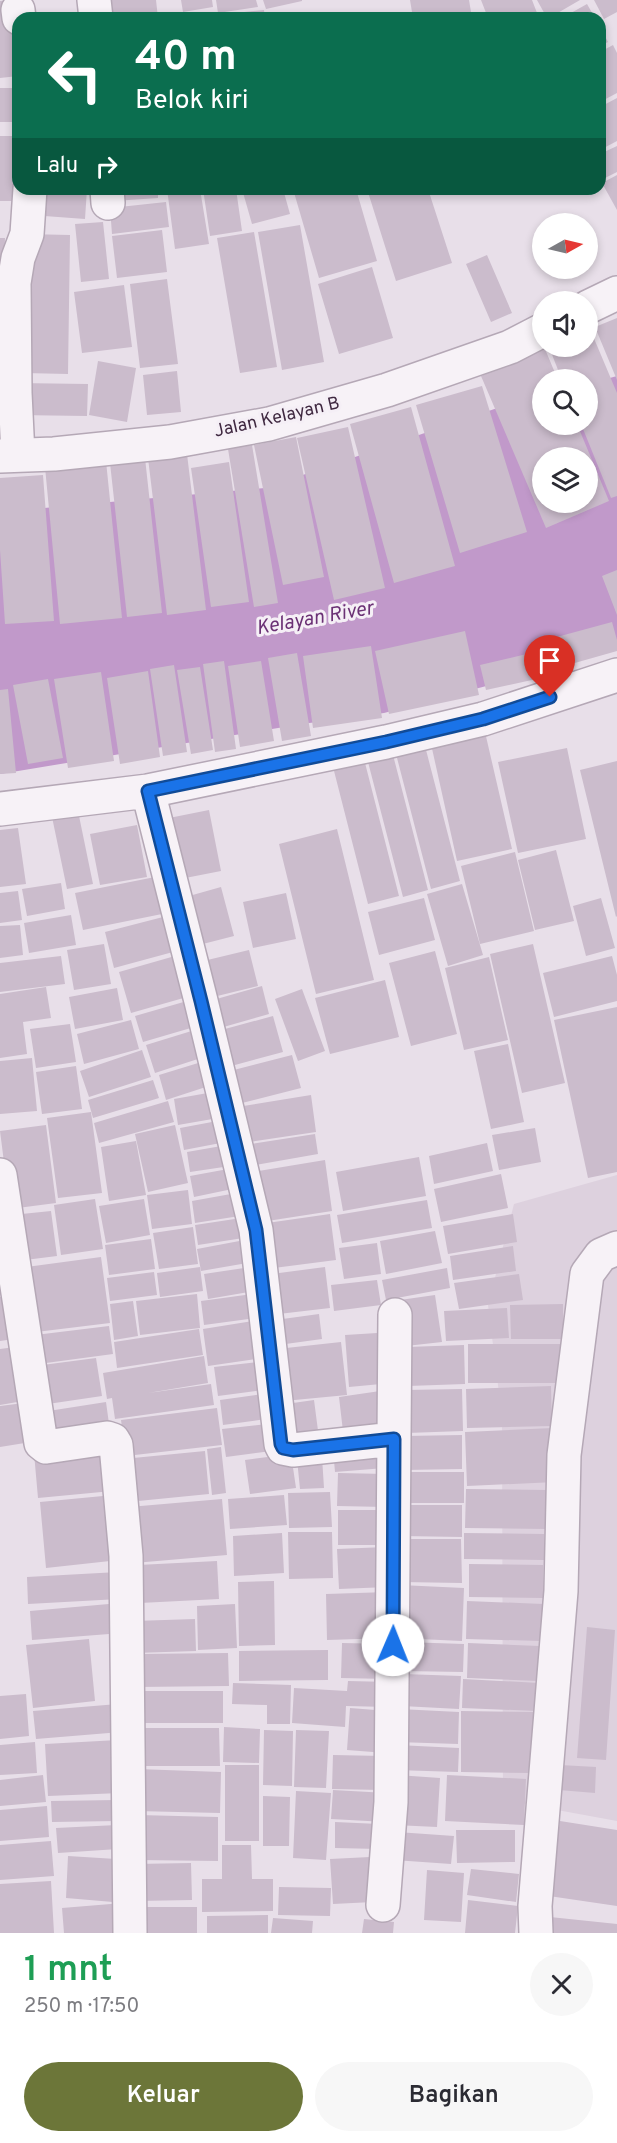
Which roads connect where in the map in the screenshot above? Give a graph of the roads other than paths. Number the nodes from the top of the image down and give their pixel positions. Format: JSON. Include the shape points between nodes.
{"nodes":[{"id":1,"x":30,"y":195,"type":"edge"},
{"id":2,"x":617,"y":293,"type":"edge"},
{"id":3,"x":598,"y":303,"type":"edge"},
{"id":4,"x":532,"y":336,"type":"edge"},
{"id":5,"x":9,"y":455,"type":"edge"},
{"id":6,"x":617,"y":675,"type":"edge"},
{"id":7,"x":148,"y":791,"type":"junction"},
{"id":8,"x":0,"y":809,"type":"edge"},
{"id":9,"x":0,"y":1175,"type":"edge"},
{"id":10,"x":617,"y":1248,"type":"edge"},
{"id":11,"x":395,"y":1315,"type":"dead end"},
{"id":12,"x":394,"y":1439,"type":"junction"},
{"id":13,"x":383,"y":1905,"type":"dead end"},
{"id":14,"x":130,"y":1933,"type":"edge"},
{"id":15,"x":536,"y":1933,"type":"edge"}],
"edges":[{"from":1,"to":5,"type":"street","via":[[27,234],[14,283],[15,393]]},
{"from":2,"to":3,"type":"street"},
{"from":4,"to":5,"type":"street","name":"Jalan Kelayan B","via":[[387,390],[269,424],[170,442]]},
{"from":6,"to":7,"type":"street","via":[[472,722]]},
{"from":7,"to":8,"type":"street"},
{"from":7,"to":12,"type":"street","via":[[256,1230],[281,1444],[293,1450]]},
{"from":9,"to":14,"type":"street","via":[[41,1443],[46,1447],[107,1438],[116,1445],[126,1556]]},
{"from":10,"to":15,"type":"street","via":[[602,1254],[587,1274],[564,1455],[561,1591]]},
{"from":11,"to":12,"type":"street"},
{"from":12,"to":13,"type":"street","via":[[391,1802]]}]}
